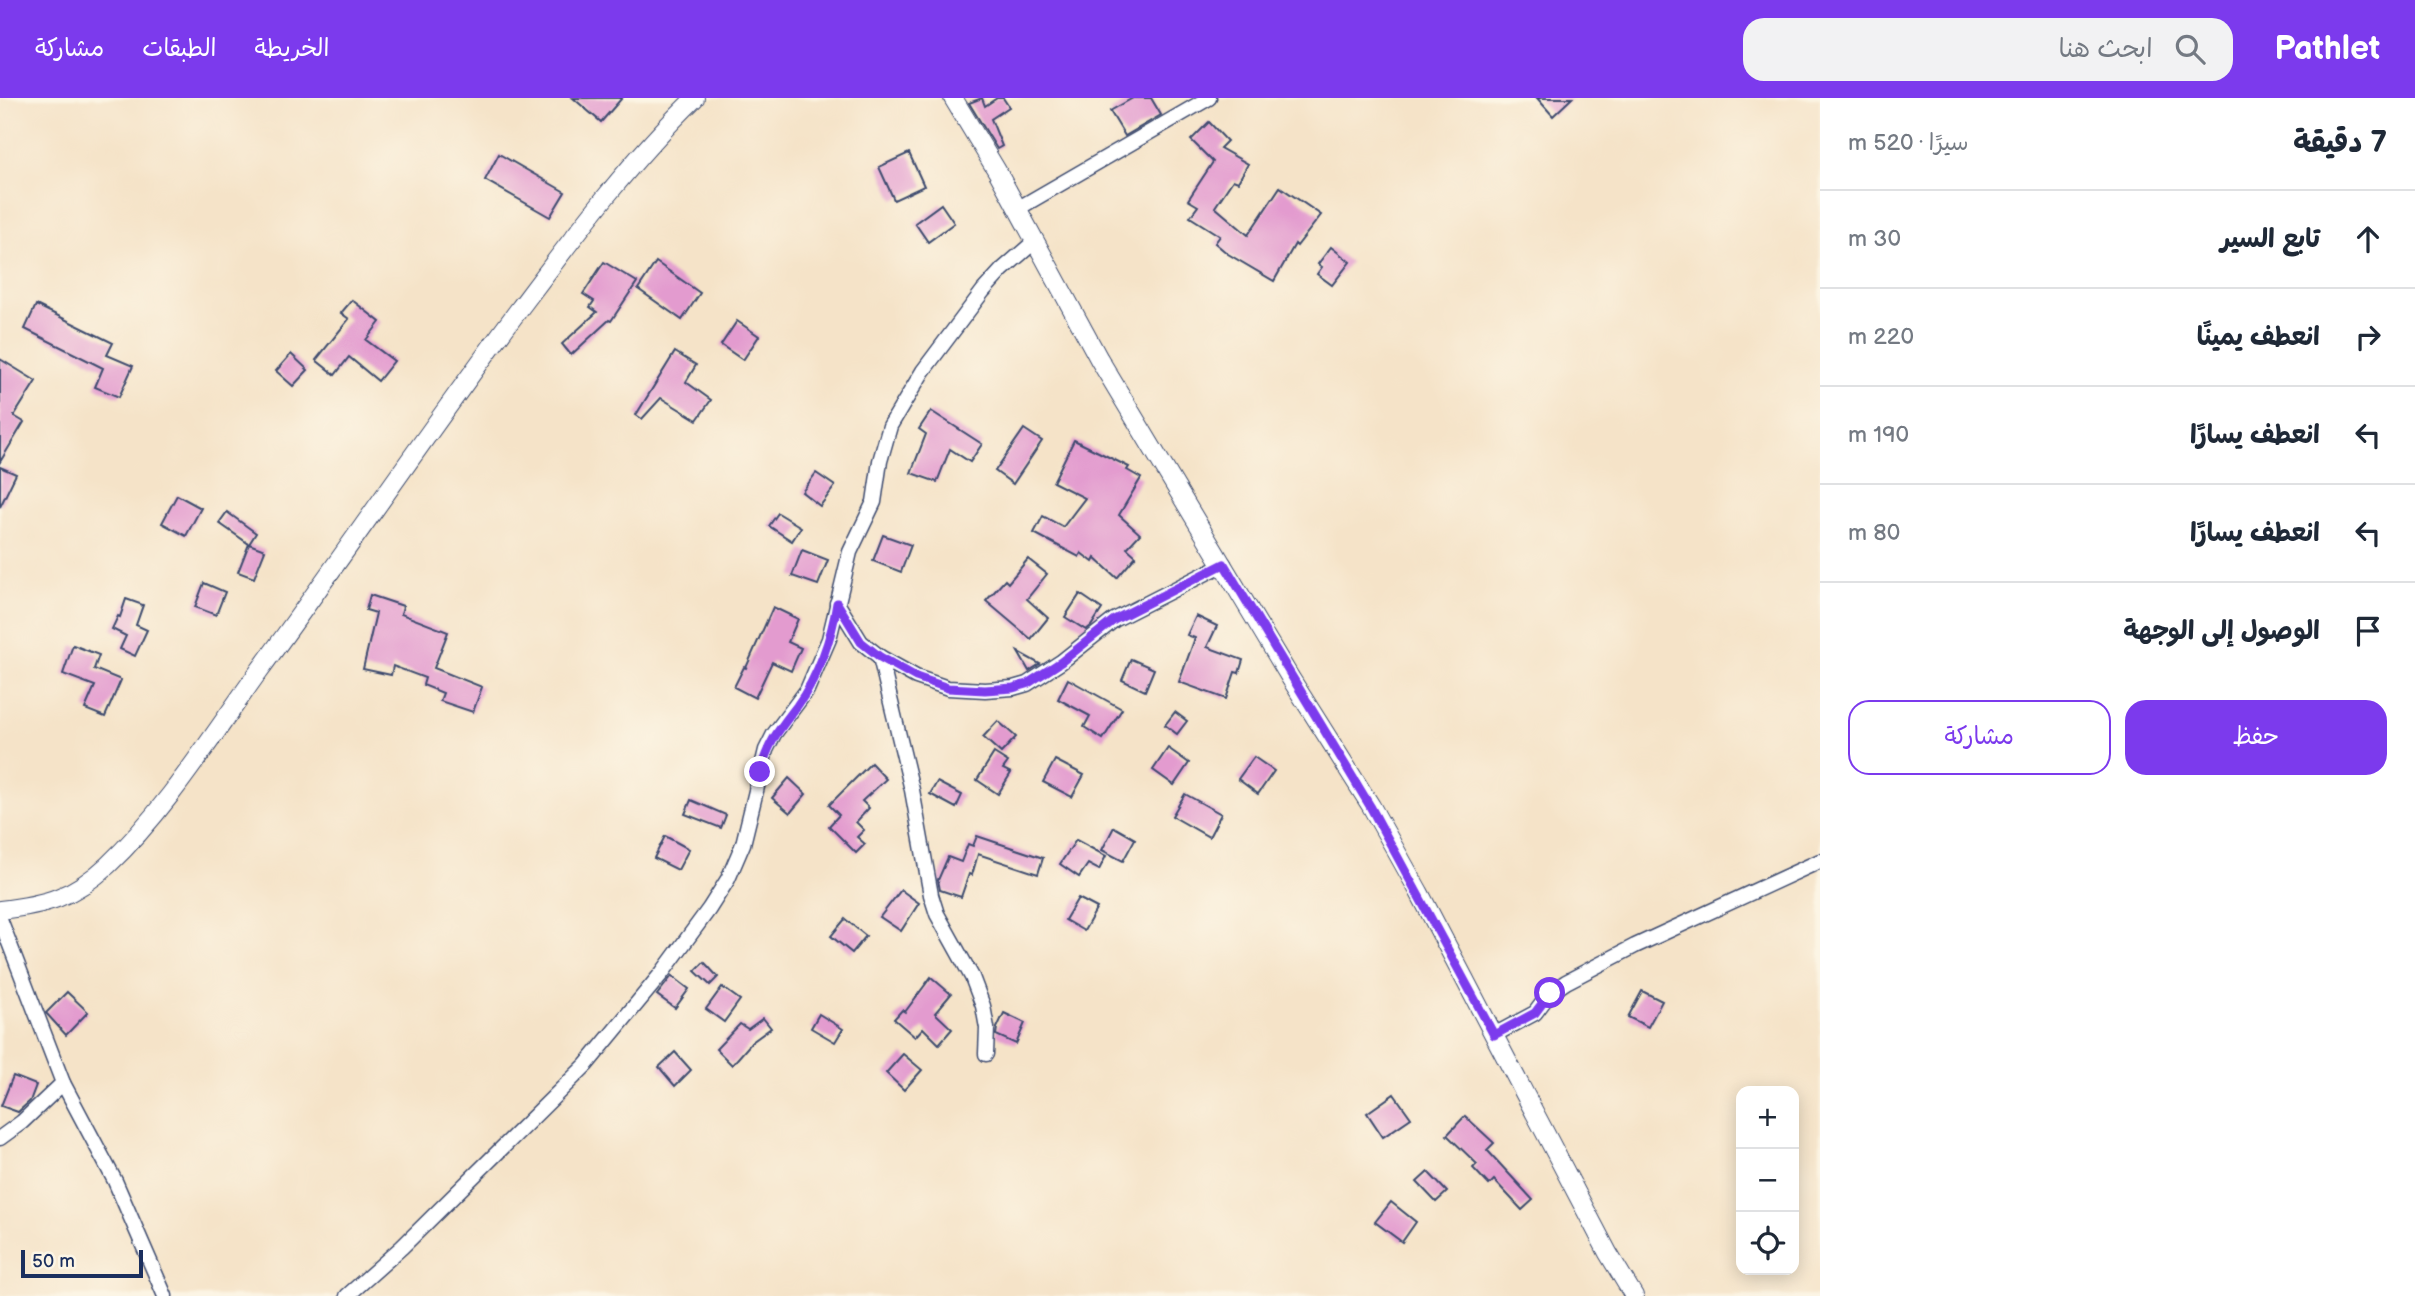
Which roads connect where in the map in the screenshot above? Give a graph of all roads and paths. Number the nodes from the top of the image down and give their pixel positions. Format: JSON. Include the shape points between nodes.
{"nodes":[{"id":1,"x":695,"y":98,"type":"edge"},
{"id":2,"x":953,"y":98,"type":"edge"},
{"id":3,"x":1209,"y":98,"type":"edge"},
{"id":4,"x":1017,"y":209,"type":"junction"},
{"id":5,"x":1034,"y":242,"type":"junction"},
{"id":6,"x":1224,"y":564,"type":"junction"},
{"id":7,"x":837,"y":603,"type":"junction"},
{"id":8,"x":880,"y":657,"type":"junction"},
{"id":9,"x":1820,"y":861,"type":"edge"},
{"id":10,"x":0,"y":910,"type":"edge"},
{"id":11,"x":0,"y":919,"type":"edge"},
{"id":12,"x":1494,"y":1035,"type":"junction"},
{"id":13,"x":986,"y":1054,"type":"dead end"},
{"id":14,"x":63,"y":1083,"type":"junction"},
{"id":15,"x":0,"y":1139,"type":"edge"},
{"id":16,"x":166,"y":1296,"type":"edge"},
{"id":17,"x":347,"y":1296,"type":"edge"},
{"id":18,"x":1634,"y":1296,"type":"edge"}],
"edges":[{"from":1,"to":10,"type":"street","via":[[562,251],[159,808],[108,865],[82,886],[47,903]]},
{"from":2,"to":4,"type":"street"},
{"from":3,"to":4,"type":"street"},
{"from":4,"to":5,"type":"street"},
{"from":5,"to":6,"type":"street"},
{"from":5,"to":7,"type":"street","via":[[983,290],[896,415],[885,439],[874,502],[850,552]]},
{"from":6,"to":8,"type":"street","via":[[1114,620],[1061,662],[1013,688],[948,688]]},
{"from":6,"to":12,"type":"street","via":[[1370,806]]},
{"from":7,"to":8,"type":"street","via":[[861,642]]},
{"from":7,"to":17,"type":"street","via":[[829,639],[807,690],[766,750],[743,844],[709,909],[586,1065]]},
{"from":8,"to":13,"type":"street","via":[[931,895],[983,1006]]},
{"from":9,"to":12,"type":"street","via":[[1566,982],[1550,993],[1535,1013]]},
{"from":11,"to":14,"type":"street"},
{"from":12,"to":18,"type":"street"},
{"from":14,"to":15,"type":"street"},
{"from":14,"to":16,"type":"street","via":[[115,1181]]}]}
